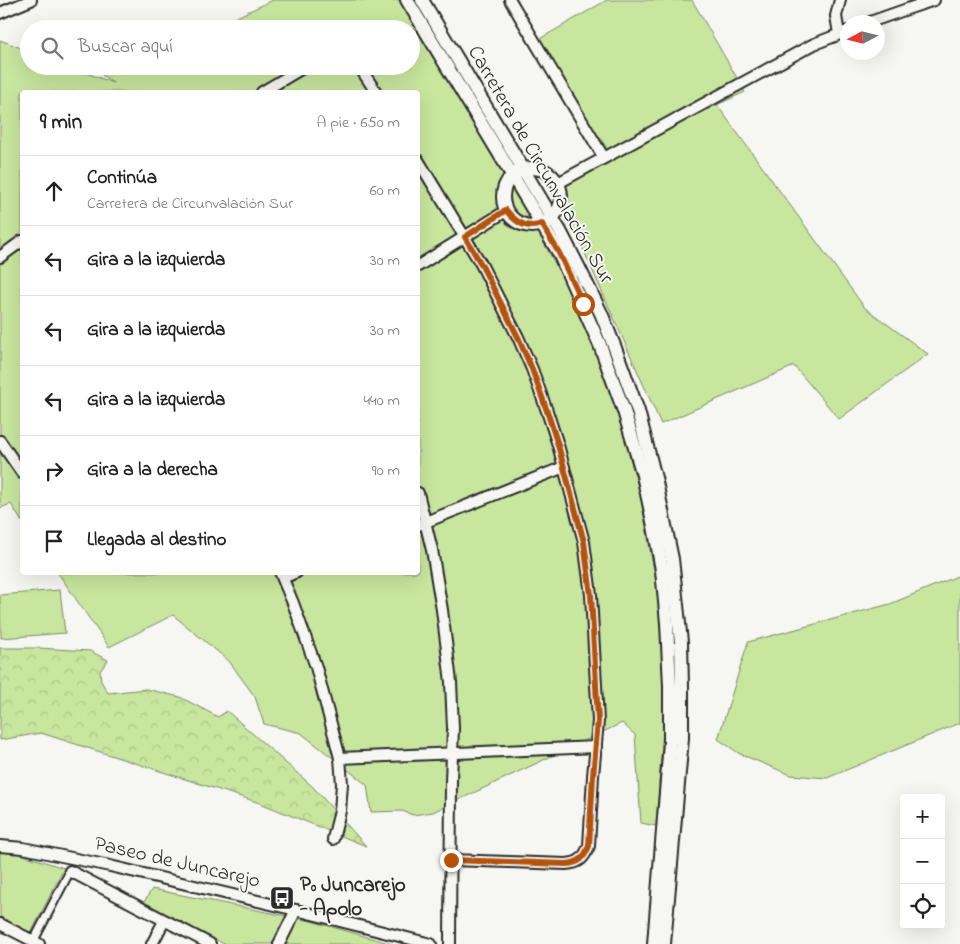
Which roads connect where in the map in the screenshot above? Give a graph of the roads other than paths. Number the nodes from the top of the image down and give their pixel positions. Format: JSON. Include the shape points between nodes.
{"nodes":[{"id":1,"x":31,"y":0,"type":"edge"},
{"id":2,"x":407,"y":0,"type":"edge"},
{"id":3,"x":422,"y":0,"type":"edge"},
{"id":4,"x":510,"y":0,"type":"edge"},
{"id":5,"x":840,"y":0,"type":"edge"},
{"id":6,"x":934,"y":0,"type":"edge"},
{"id":7,"x":912,"y":3,"type":"edge"},
{"id":8,"x":0,"y":13,"type":"edge"},
{"id":9,"x":885,"y":15,"type":"edge"},
{"id":10,"x":420,"y":20,"type":"edge"},
{"id":11,"x":420,"y":20,"type":"edge"},
{"id":12,"x":840,"y":26,"type":"edge"},
{"id":13,"x":840,"y":34,"type":"edge"},
{"id":14,"x":291,"y":75,"type":"edge"},
{"id":15,"x":365,"y":75,"type":"edge"},
{"id":16,"x":265,"y":90,"type":"edge"},
{"id":17,"x":375,"y":90,"type":"edge"},
{"id":18,"x":604,"y":158,"type":"junction"},
{"id":19,"x":420,"y":163,"type":"edge"},
{"id":20,"x":518,"y":173,"type":"junction"},
{"id":21,"x":558,"y":183,"type":"junction"},
{"id":22,"x":506,"y":210,"type":"junction"},
{"id":23,"x":547,"y":221,"type":"junction"},
{"id":24,"x":465,"y":237,"type":"junction"},
{"id":25,"x":20,"y":242,"type":"edge"},
{"id":26,"x":0,"y":257,"type":"edge"},
{"id":27,"x":420,"y":265,"type":"edge"},
{"id":28,"x":0,"y":441,"type":"edge"},
{"id":29,"x":564,"y":467,"type":"junction"},
{"id":30,"x":20,"y":470,"type":"edge"},
{"id":31,"x":421,"y":524,"type":"edge"},
{"id":32,"x":282,"y":575,"type":"edge"},
{"id":33,"x":596,"y":747,"type":"junction"},
{"id":34,"x":452,"y":753,"type":"junction"},
{"id":35,"x":340,"y":758,"type":"junction"},
{"id":36,"x":333,"y":839,"type":"dead end"},
{"id":37,"x":0,"y":846,"type":"edge"},
{"id":38,"x":451,"y":860,"type":"junction"},
{"id":39,"x":70,"y":871,"type":"joint"},
{"id":40,"x":296,"y":910,"type":"junction"},
{"id":41,"x":164,"y":921,"type":"junction"},
{"id":42,"x":0,"y":924,"type":"edge"},
{"id":43,"x":35,"y":943,"type":"edge"},
{"id":44,"x":152,"y":944,"type":"edge"},
{"id":45,"x":210,"y":944,"type":"edge"},
{"id":46,"x":279,"y":944,"type":"edge"},
{"id":47,"x":431,"y":944,"type":"edge"},
{"id":48,"x":450,"y":944,"type":"edge"},
{"id":49,"x":654,"y":944,"type":"edge"},
{"id":50,"x":664,"y":944,"type":"edge"}],
"edges":[{"from":1,"to":8,"type":"street"},
{"from":2,"to":10,"type":"street","name":"Carretera de Circunvalación Sur"},
{"from":3,"to":20,"type":"street","name":"Carretera de Circunvalación Sur"},
{"from":4,"to":18,"type":"street"},
{"from":5,"to":12,"type":"street","via":[[836,16]]},
{"from":6,"to":7,"type":"street"},
{"from":7,"to":9,"type":"street"},
{"from":11,"to":20,"type":"street","name":"Carretera de Circunvalación Sur"},
{"from":13,"to":18,"type":"street","via":[[814,44]]},
{"from":14,"to":16,"type":"street"},
{"from":15,"to":17,"type":"street"},
{"from":18,"to":21,"type":"street"},
{"from":19,"to":24,"type":"street"},
{"from":20,"to":21,"type":"street","via":[[533,168],[543,170]]},
{"from":20,"to":22,"type":"street","via":[[504,191]]},
{"from":20,"to":23,"type":"street","name":"Carretera de Circunvalación Sur"},
{"from":21,"to":23,"type":"street","via":[[561,201],[558,210]]},
{"from":22,"to":23,"type":"street","via":[[512,218],[528,226]]},
{"from":22,"to":24,"type":"street"},
{"from":23,"to":49,"type":"street","name":"Carretera de Circunvalación Sur","via":[[600,345],[624,411],[643,475],[662,570],[668,641],[670,742]]},
{"from":23,"to":50,"type":"street","name":"Carretera de Circunvalación Sur","via":[[578,266],[615,348],[638,411],[672,559],[681,642],[682,738]]},
{"from":24,"to":27,"type":"street"},
{"from":24,"to":29,"type":"street","via":[[532,369]]},
{"from":25,"to":26,"type":"street"},
{"from":28,"to":30,"type":"street"},
{"from":29,"to":31,"type":"street"},
{"from":29,"to":33,"type":"street","via":[[584,542],[591,595],[598,721]]},
{"from":31,"to":34,"type":"street","via":[[432,550],[441,601],[451,682]]},
{"from":32,"to":35,"type":"street","via":[[316,667]]},
{"from":33,"to":34,"type":"street"},
{"from":33,"to":38,"type":"street","via":[[589,846],[581,860],[574,864]]},
{"from":34,"to":35,"type":"street"},
{"from":34,"to":38,"type":"street"},
{"from":35,"to":36,"type":"street","via":[[340,811]]},
{"from":37,"to":40,"type":"street","name":"Paseo de Juncarejo","via":[[110,866]]},
{"from":38,"to":48,"type":"street"},
{"from":39,"to":41,"type":"street"},
{"from":39,"to":43,"type":"street"},
{"from":40,"to":46,"type":"street"},
{"from":40,"to":47,"type":"street","name":"Paseo de Juncarejo"},
{"from":41,"to":44,"type":"street"},
{"from":41,"to":45,"type":"street"},
{"from":42,"to":43,"type":"street"}]}
